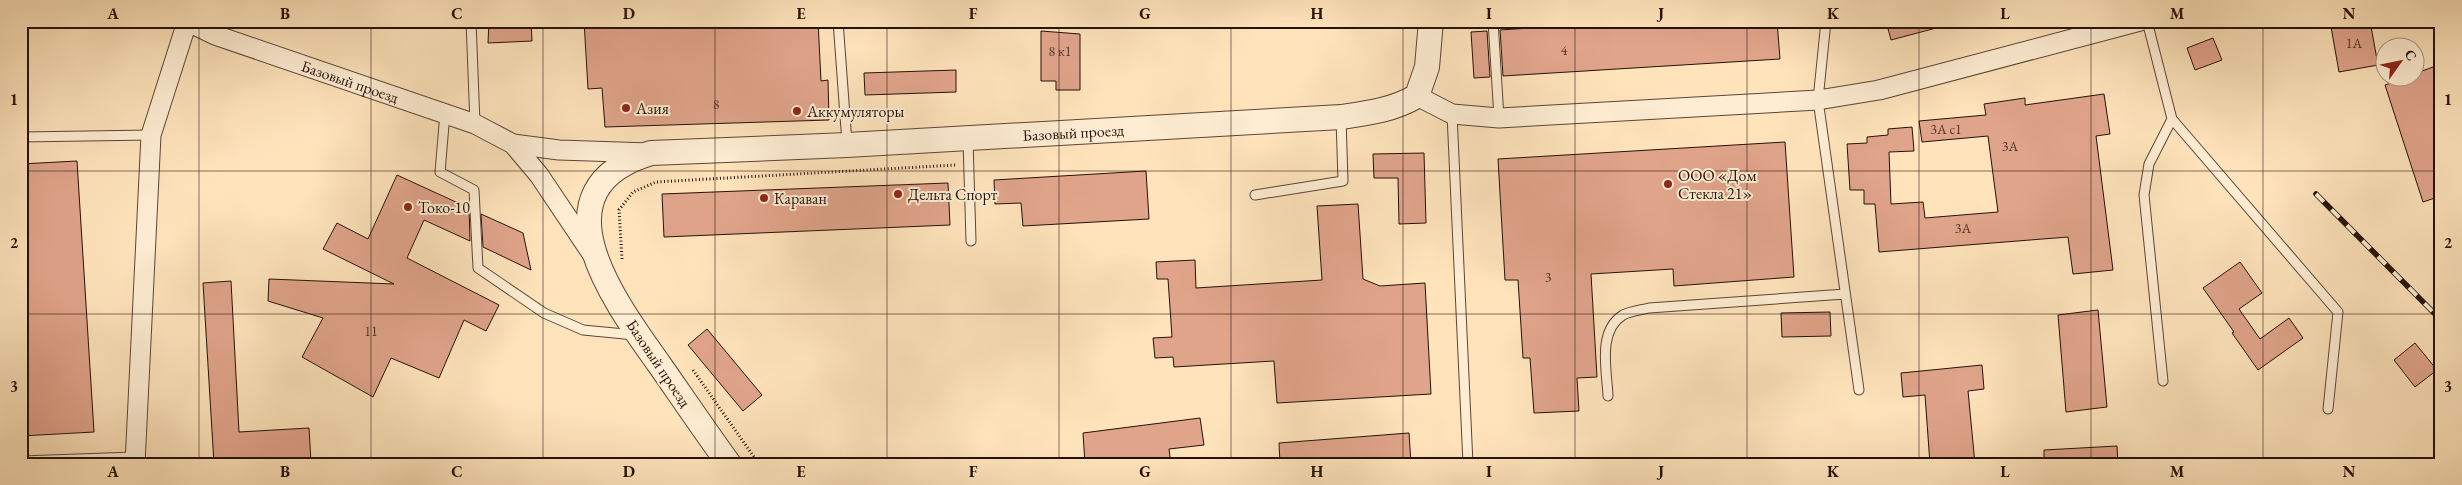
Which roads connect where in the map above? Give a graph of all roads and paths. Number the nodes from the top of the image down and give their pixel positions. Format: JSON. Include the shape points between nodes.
{"nodes":[{"id":1,"x":471,"y":21,"type":"edge"},
{"id":2,"x":838,"y":21,"type":"edge"},
{"id":3,"x":1431,"y":21,"type":"edge"},
{"id":4,"x":1493,"y":21,"type":"edge"},
{"id":5,"x":1826,"y":21,"type":"edge"},
{"id":6,"x":2140,"y":21,"type":"edge"},
{"id":7,"x":2147,"y":21,"type":"edge"},
{"id":8,"x":186,"y":22,"type":"edge"},
{"id":9,"x":1417,"y":96,"type":"junction"},
{"id":10,"x":1818,"y":100,"type":"junction"},
{"id":11,"x":444,"y":113,"type":"junction"},
{"id":12,"x":1452,"y":114,"type":"junction"},
{"id":13,"x":1341,"y":117,"type":"junction"},
{"id":14,"x":1499,"y":118,"type":"junction"},
{"id":15,"x":2172,"y":119,"type":"junction"},
{"id":16,"x":475,"y":124,"type":"junction"},
{"id":17,"x":151,"y":135,"type":"junction"},
{"id":18,"x":21,"y":137,"type":"edge"},
{"id":19,"x":968,"y":137,"type":"junction"},
{"id":20,"x":513,"y":144,"type":"junction"},
{"id":21,"x":847,"y":145,"type":"junction"},
{"id":22,"x":651,"y":153,"type":"junction"},
{"id":23,"x":969,"y":164,"type":"junction"},
{"id":24,"x":1255,"y":196,"type":"dead end"},
{"id":25,"x":972,"y":241,"type":"dead end"},
{"id":26,"x":596,"y":260,"type":"junction"},
{"id":27,"x":623,"y":262,"type":"dead end"},
{"id":28,"x":1846,"y":294,"type":"junction"},
{"id":29,"x":639,"y":336,"type":"junction"},
{"id":30,"x":691,"y":367,"type":"dead end"},
{"id":31,"x":2163,"y":381,"type":"dead end"},
{"id":32,"x":1859,"y":390,"type":"dead end"},
{"id":33,"x":1608,"y":396,"type":"dead end"},
{"id":34,"x":2328,"y":409,"type":"dead end"},
{"id":35,"x":134,"y":460,"type":"edge"},
{"id":36,"x":21,"y":461,"type":"edge"},
{"id":37,"x":728,"y":464,"type":"edge"},
{"id":38,"x":759,"y":464,"type":"edge"},
{"id":39,"x":1468,"y":464,"type":"edge"}],
"edges":[{"from":1,"to":16,"type":"lane"},
{"from":2,"to":21,"type":"lane"},
{"from":3,"to":9,"type":"street","via":[[1427,67]]},
{"from":4,"to":14,"type":"lane"},
{"from":5,"to":10,"type":"lane"},
{"from":6,"to":10,"type":"street","via":[[1879,90]]},
{"from":7,"to":15,"type":"lane"},
{"from":8,"to":11,"type":"street","name":"Базовый проезд","via":[[215,35]]},
{"from":8,"to":17,"type":"street"},
{"from":9,"to":12,"type":"street"},
{"from":9,"to":13,"type":"street","name":"Базовый проезд","via":[[1380,112]]},
{"from":10,"to":14,"type":"street"},
{"from":10,"to":28,"type":"lane"},
{"from":11,"to":16,"type":"street","name":"Базовый проезд"},
{"from":11,"to":29,"type":"lane","via":[[440,172],[474,190],[478,268],[544,313],[583,330]]},
{"from":12,"to":14,"type":"street"},
{"from":12,"to":39,"type":"lane"},
{"from":13,"to":19,"type":"street","name":"Базовый проезд"},
{"from":13,"to":24,"type":"lane","via":[[1343,182]]},
{"from":15,"to":31,"type":"lane","via":[[2149,164],[2144,195]]},
{"from":15,"to":34,"type":"lane","via":[[2338,312]]},
{"from":16,"to":20,"type":"street","name":"Базовый проезд"},
{"from":17,"to":18,"type":"lane"},
{"from":17,"to":35,"type":"street"},
{"from":19,"to":21,"type":"street","name":"Базовый проезд"},
{"from":19,"to":23,"type":"lane"},
{"from":20,"to":22,"type":"street","name":"Базовый проезд","via":[[560,150]]},
{"from":20,"to":26,"type":"street","name":"Базовый проезд","via":[[566,212]]},
{"from":21,"to":22,"type":"street","name":"Базовый проезд"},
{"from":22,"to":26,"type":"street","name":"Базовый проезд","via":[[616,168],[593,194],[588,217]]},
{"from":23,"to":25,"type":"lane"},
{"from":23,"to":27,"type":"path","via":[[656,182],[634,192],[620,210]]},
{"from":26,"to":29,"type":"street","name":"Базовый проезд"},
{"from":28,"to":32,"type":"lane"},
{"from":28,"to":33,"type":"lane","via":[[1649,308],[1624,314],[1612,325],[1605,348]]},
{"from":29,"to":37,"type":"street","name":"Базовый проезд"},
{"from":30,"to":38,"type":"path"},
{"from":35,"to":36,"type":"lane"}]}
